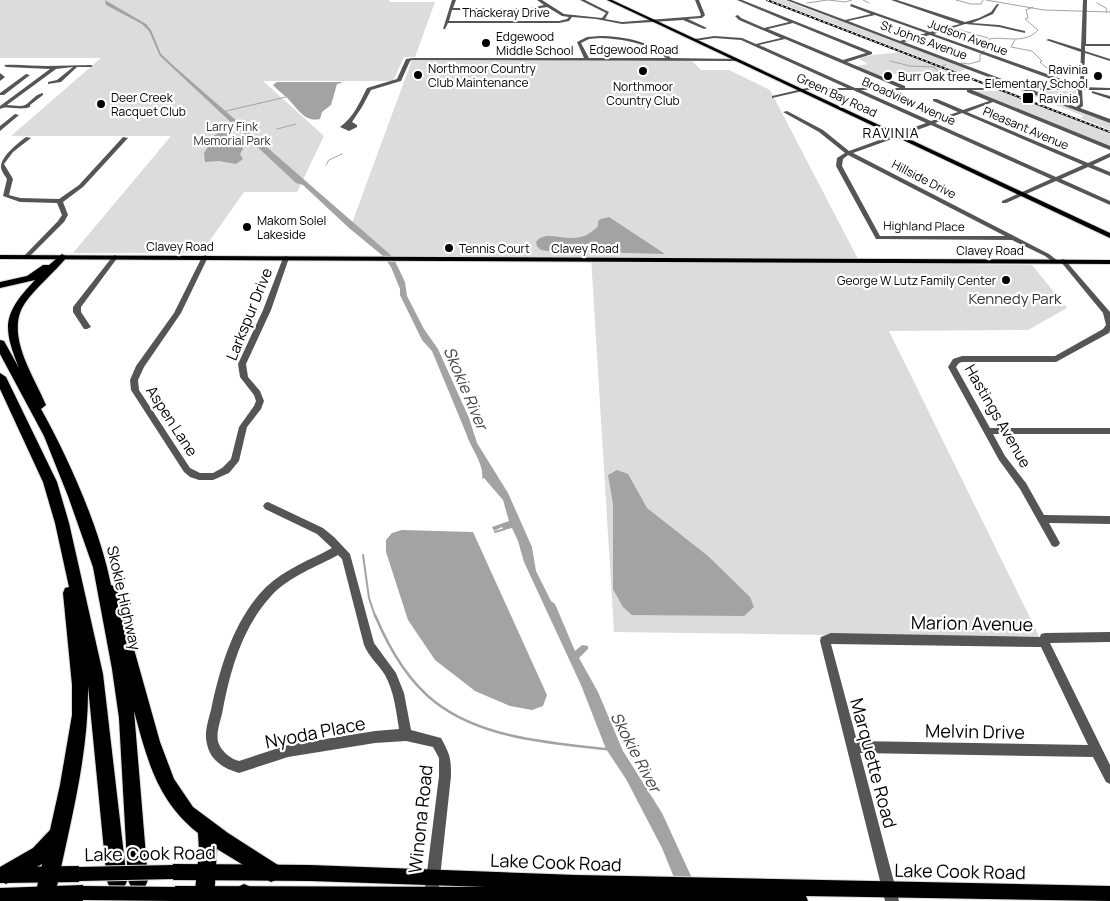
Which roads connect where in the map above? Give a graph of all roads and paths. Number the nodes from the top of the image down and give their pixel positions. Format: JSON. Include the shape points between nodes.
{"nodes":[{"id":1,"x":454,"y":0,"type":"edge"},
{"id":2,"x":539,"y":0,"type":"edge"},
{"id":3,"x":582,"y":0,"type":"edge"},
{"id":4,"x":609,"y":0,"type":"edge"},
{"id":5,"x":705,"y":0,"type":"edge"},
{"id":6,"x":728,"y":0,"type":"edge"},
{"id":7,"x":739,"y":0,"type":"edge"},
{"id":8,"x":788,"y":0,"type":"edge"},
{"id":9,"x":894,"y":0,"type":"edge"},
{"id":10,"x":1084,"y":0,"type":"edge"},
{"id":11,"x":697,"y":1,"type":"edge"},
{"id":12,"x":851,"y":5,"type":"dead end"},
{"id":13,"x":998,"y":5,"type":"dead end"},
{"id":14,"x":549,"y":6,"type":"junction"},
{"id":15,"x":452,"y":9,"type":"junction"},
{"id":16,"x":876,"y":14,"type":"junction"},
{"id":17,"x":571,"y":16,"type":"junction"},
{"id":18,"x":737,"y":16,"type":"dead end"},
{"id":19,"x":682,"y":18,"type":"junction"},
{"id":20,"x":603,"y":19,"type":"junction"},
{"id":21,"x":652,"y":20,"type":"junction"},
{"id":22,"x":447,"y":22,"type":"junction"},
{"id":23,"x":793,"y":22,"type":"junction"},
{"id":24,"x":845,"y":22,"type":"junction"},
{"id":25,"x":966,"y":24,"type":"junction"},
{"id":26,"x":444,"y":28,"type":"dead end"},
{"id":27,"x":705,"y":28,"type":"dead end"},
{"id":28,"x":764,"y":29,"type":"junction"},
{"id":29,"x":1024,"y":32,"type":"dead end"},
{"id":30,"x":931,"y":34,"type":"junction"},
{"id":31,"x":786,"y":38,"type":"junction"},
{"id":32,"x":696,"y":40,"type":"junction"},
{"id":33,"x":1048,"y":40,"type":"dead end"},
{"id":34,"x":901,"y":42,"type":"junction"},
{"id":35,"x":755,"y":45,"type":"junction"},
{"id":36,"x":1110,"y":45,"type":"edge"},
{"id":37,"x":1083,"y":47,"type":"junction"},
{"id":38,"x":862,"y":49,"type":"joint"},
{"id":39,"x":587,"y":59,"type":"junction"},
{"id":40,"x":670,"y":60,"type":"junction"},
{"id":41,"x":737,"y":60,"type":"junction"},
{"id":42,"x":1110,"y":60,"type":"edge"},
{"id":43,"x":843,"y":62,"type":"junction"},
{"id":44,"x":90,"y":66,"type":"dead end"},
{"id":45,"x":0,"y":67,"type":"edge"},
{"id":46,"x":53,"y":67,"type":"junction"},
{"id":47,"x":75,"y":68,"type":"dead end"},
{"id":48,"x":0,"y":74,"type":"edge"},
{"id":49,"x":28,"y":75,"type":"dead end"},
{"id":50,"x":0,"y":80,"type":"edge"},
{"id":51,"x":54,"y":82,"type":"junction"},
{"id":52,"x":37,"y":83,"type":"junction"},
{"id":53,"x":1080,"y":88,"type":"junction"},
{"id":54,"x":800,"y":89,"type":"junction"},
{"id":55,"x":853,"y":89,"type":"junction"},
{"id":56,"x":907,"y":89,"type":"junction"},
{"id":57,"x":965,"y":89,"type":"junction"},
{"id":58,"x":1026,"y":89,"type":"junction"},
{"id":59,"x":1086,"y":89,"type":"junction"},
{"id":60,"x":1110,"y":89,"type":"edge"},
{"id":61,"x":1,"y":94,"type":"edge"},
{"id":62,"x":19,"y":95,"type":"junction"},
{"id":63,"x":774,"y":97,"type":"dead end"},
{"id":64,"x":1110,"y":98,"type":"edge"},
{"id":65,"x":935,"y":100,"type":"dead end"},
{"id":66,"x":992,"y":101,"type":"junction"},
{"id":67,"x":1,"y":106,"type":"edge"},
{"id":68,"x":26,"y":106,"type":"junction"},
{"id":69,"x":1076,"y":108,"type":"junction"},
{"id":70,"x":785,"y":112,"type":"dead end"},
{"id":71,"x":962,"y":112,"type":"junction"},
{"id":72,"x":1110,"y":121,"type":"edge"},
{"id":73,"x":930,"y":123,"type":"junction"},
{"id":74,"x":349,"y":124,"type":"dead end"},
{"id":75,"x":2,"y":126,"type":"edge"},
{"id":76,"x":897,"y":135,"type":"junction"},
{"id":77,"x":28,"y":138,"type":"dead end"},
{"id":78,"x":125,"y":138,"type":"dead end"},
{"id":79,"x":1110,"y":148,"type":"edge"},
{"id":80,"x":848,"y":153,"type":"junction"},
{"id":81,"x":1110,"y":155,"type":"edge"},
{"id":82,"x":1088,"y":165,"type":"junction"},
{"id":83,"x":1110,"y":174,"type":"edge"},
{"id":84,"x":1056,"y":179,"type":"junction"},
{"id":85,"x":1022,"y":194,"type":"junction"},
{"id":86,"x":932,"y":196,"type":"junction"},
{"id":87,"x":60,"y":201,"type":"junction"},
{"id":88,"x":922,"y":201,"type":"dead end"},
{"id":89,"x":1004,"y":202,"type":"dead end"},
{"id":90,"x":1110,"y":203,"type":"edge"},
{"id":91,"x":1110,"y":236,"type":"edge"},
{"id":92,"x":1012,"y":238,"type":"junction"},
{"id":93,"x":0,"y":257,"type":"edge"},
{"id":94,"x":26,"y":257,"type":"junction"},
{"id":95,"x":58,"y":257,"type":"junction"},
{"id":96,"x":115,"y":257,"type":"junction"},
{"id":97,"x":205,"y":258,"type":"junction"},
{"id":98,"x":286,"y":258,"type":"junction"},
{"id":99,"x":1059,"y":261,"type":"junction"},
{"id":100,"x":1110,"y":262,"type":"edge"},
{"id":101,"x":43,"y":269,"type":"junction"},
{"id":102,"x":0,"y":285,"type":"edge"},
{"id":103,"x":1110,"y":317,"type":"edge"},
{"id":104,"x":87,"y":327,"type":"dead end"},
{"id":105,"x":0,"y":344,"type":"edge"},
{"id":106,"x":0,"y":377,"type":"edge"},
{"id":107,"x":987,"y":431,"type":"junction"},
{"id":108,"x":1110,"y":431,"type":"edge"},
{"id":109,"x":50,"y":436,"type":"junction"},
{"id":110,"x":236,"y":458,"type":"joint"},
{"id":111,"x":268,"y":506,"type":"dead end"},
{"id":112,"x":1042,"y":519,"type":"junction"},
{"id":113,"x":1110,"y":520,"type":"edge"},
{"id":114,"x":62,"y":523,"type":"junction"},
{"id":115,"x":1055,"y":543,"type":"dead end"},
{"id":116,"x":339,"y":549,"type":"junction"},
{"id":117,"x":100,"y":567,"type":"junction"},
{"id":118,"x":1110,"y":637,"type":"edge"},
{"id":119,"x":831,"y":638,"type":"joint"},
{"id":120,"x":1044,"y":642,"type":"junction"},
{"id":121,"x":406,"y":735,"type":"junction"},
{"id":122,"x":853,"y":747,"type":"junction"},
{"id":123,"x":1096,"y":750,"type":"junction"},
{"id":124,"x":1110,"y":778,"type":"edge"},
{"id":125,"x":207,"y":828,"type":"junction"},
{"id":126,"x":59,"y":832,"type":"junction"},
{"id":127,"x":207,"y":871,"type":"junction"},
{"id":128,"x":271,"y":872,"type":"junction"},
{"id":129,"x":50,"y":874,"type":"junction"},
{"id":130,"x":3,"y":875,"type":"edge"},
{"id":131,"x":433,"y":877,"type":"junction"},
{"id":132,"x":138,"y":880,"type":"dead end"},
{"id":133,"x":116,"y":881,"type":"dead end"},
{"id":134,"x":663,"y":891,"type":"junction"},
{"id":135,"x":717,"y":892,"type":"junction"},
{"id":136,"x":1110,"y":894,"type":"edge"},
{"id":137,"x":0,"y":896,"type":"edge"},
{"id":138,"x":430,"y":896,"type":"junction"},
{"id":139,"x":891,"y":896,"type":"edge"},
{"id":140,"x":45,"y":898,"type":"edge"},
{"id":141,"x":205,"y":898,"type":"edge"},
{"id":142,"x":241,"y":898,"type":"edge"},
{"id":143,"x":800,"y":901,"type":"edge"}],
"edges":[{"from":1,"to":15,"type":"street"},
{"from":2,"to":14,"type":"street"},
{"from":3,"to":20,"type":"street","via":[[608,13]]},
{"from":4,"to":21,"type":"main road","name":"Green Bay Road"},
{"from":5,"to":6,"type":"street"},
{"from":5,"to":11,"type":"street"},
{"from":7,"to":23,"type":"street"},
{"from":8,"to":24,"type":"street","name":"St Johns Avenue"},
{"from":9,"to":25,"type":"street"},
{"from":10,"to":37,"type":"street"},
{"from":11,"to":19,"type":"street","via":[[702,16]]},
{"from":12,"to":16,"type":"street","name":"Judson Avenue"},
{"from":13,"to":25,"type":"street","via":[[988,15]]},
{"from":14,"to":15,"type":"street"},
{"from":14,"to":17,"type":"street","via":[[562,15]]},
{"from":15,"to":22,"type":"street"},
{"from":16,"to":24,"type":"street"},
{"from":16,"to":30,"type":"street","name":"Judson Avenue"},
{"from":17,"to":20,"type":"street","name":"Thackeray Drive"},
{"from":17,"to":22,"type":"street","name":"Thackeray Drive","via":[[559,22]]},
{"from":18,"to":28,"type":"street"},
{"from":19,"to":21,"type":"street","name":"Thackeray Drive"},
{"from":19,"to":27,"type":"street"},
{"from":20,"to":21,"type":"street","name":"Thackeray Drive","via":[[621,22]]},
{"from":21,"to":32,"type":"main road","name":"Green Bay Road"},
{"from":22,"to":26,"type":"street"},
{"from":23,"to":28,"type":"street"},
{"from":23,"to":38,"type":"street"},
{"from":24,"to":34,"type":"street","name":"St Johns Avenue"},
{"from":25,"to":29,"type":"street"},
{"from":25,"to":30,"type":"street"},
{"from":28,"to":31,"type":"street"},
{"from":30,"to":34,"type":"street"},
{"from":30,"to":53,"type":"street","name":"Judson Avenue"},
{"from":31,"to":35,"type":"street"},
{"from":31,"to":43,"type":"street"},
{"from":32,"to":35,"type":"street","name":"Broadview Avenue","via":[[735,38]]},
{"from":32,"to":41,"type":"main road","name":"Green Bay Road"},
{"from":33,"to":37,"type":"street"},
{"from":34,"to":58,"type":"street","name":"St Johns Avenue"},
{"from":35,"to":55,"type":"street","name":"Broadview Avenue"},
{"from":36,"to":37,"type":"street"},
{"from":37,"to":42,"type":"street"},
{"from":37,"to":53,"type":"street"},
{"from":38,"to":43,"type":"street","via":[[870,53]]},
{"from":39,"to":40,"type":"street","name":"Edgewood Road"},
{"from":39,"to":40,"type":"street","via":[[579,42],[602,38],[636,41]]},
{"from":39,"to":74,"type":"street","name":"Edgewood Road","via":[[411,59],[399,80],[369,88]]},
{"from":40,"to":41,"type":"street","name":"Edgewood Road"},
{"from":41,"to":54,"type":"main road","name":"Green Bay Road"},
{"from":43,"to":56,"type":"street"},
{"from":44,"to":46,"type":"street"},
{"from":45,"to":46,"type":"street"},
{"from":46,"to":52,"type":"street"},
{"from":47,"to":51,"type":"street"},
{"from":48,"to":50,"type":"street","via":[[3,77]]},
{"from":49,"to":61,"type":"street"},
{"from":51,"to":52,"type":"street"},
{"from":51,"to":68,"type":"street"},
{"from":52,"to":62,"type":"street"},
{"from":53,"to":58,"type":"street"},
{"from":53,"to":59,"type":"street"},
{"from":53,"to":69,"type":"street","via":[[1081,106]]},
{"from":54,"to":55,"type":"street"},
{"from":54,"to":63,"type":"street"},
{"from":54,"to":76,"type":"main road","name":"Green Bay Road"},
{"from":55,"to":56,"type":"street"},
{"from":55,"to":73,"type":"street","name":"Broadview Avenue"},
{"from":56,"to":57,"type":"street"},
{"from":57,"to":58,"type":"street"},
{"from":57,"to":66,"type":"street"},
{"from":58,"to":69,"type":"street","name":"St Johns Avenue"},
{"from":59,"to":60,"type":"street"},
{"from":59,"to":64,"type":"street"},
{"from":61,"to":62,"type":"street"},
{"from":62,"to":67,"type":"street"},
{"from":65,"to":71,"type":"street","name":"Pleasant Avenue"},
{"from":66,"to":71,"type":"street"},
{"from":66,"to":79,"type":"street"},
{"from":67,"to":68,"type":"street"},
{"from":68,"to":75,"type":"street"},
{"from":69,"to":72,"type":"street","name":"St Johns Avenue"},
{"from":70,"to":80,"type":"street","name":"Hillside Drive","via":[[821,131]]},
{"from":71,"to":73,"type":"street"},
{"from":71,"to":82,"type":"street","name":"Pleasant Avenue"},
{"from":73,"to":76,"type":"street"},
{"from":73,"to":84,"type":"street","name":"Broadview Avenue"},
{"from":76,"to":80,"type":"street"},
{"from":76,"to":85,"type":"main road","name":"Green Bay Road"},
{"from":77,"to":87,"type":"street","via":[[1,164],[10,179],[6,196],[20,200]]},
{"from":78,"to":87,"type":"street","via":[[79,188]]},
{"from":80,"to":86,"type":"street","name":"Hillside Drive"},
{"from":80,"to":92,"type":"street","name":"Highland Place","via":[[840,158],[839,166],[878,238]]},
{"from":81,"to":82,"type":"street"},
{"from":82,"to":83,"type":"street","name":"Pleasant Avenue"},
{"from":82,"to":84,"type":"street"},
{"from":84,"to":85,"type":"street"},
{"from":84,"to":90,"type":"street","name":"Broadview Avenue"},
{"from":85,"to":89,"type":"street"},
{"from":85,"to":91,"type":"main road","name":"Green Bay Road"},
{"from":86,"to":88,"type":"street"},
{"from":86,"to":92,"type":"street","name":"Hillside Drive"},
{"from":87,"to":94,"type":"street","via":[[65,216]]},
{"from":92,"to":99,"type":"street","name":"Hillside Drive"},
{"from":93,"to":94,"type":"main road","name":"Clavey Road"},
{"from":94,"to":95,"type":"main road","name":"Clavey Road"},
{"from":94,"to":101,"type":"main road","via":[[45,262]]},
{"from":95,"to":96,"type":"main road","name":"Clavey Road"},
{"from":95,"to":101,"type":"highway"},
{"from":95,"to":109,"type":"highway","via":[[19,304],[12,323],[13,334]]},
{"from":96,"to":97,"type":"main road","name":"Clavey Road"},
{"from":96,"to":104,"type":"street","via":[[77,307]]},
{"from":97,"to":98,"type":"main road","name":"Clavey Road"},
{"from":97,"to":110,"type":"street","name":"Aspen Lane","via":[[173,321],[137,370],[134,385],[191,474],[202,477],[218,475]]},
{"from":98,"to":99,"type":"main road","name":"Clavey Road"},
{"from":98,"to":110,"type":"street","name":"Larkspur Drive","via":[[242,364],[242,374],[260,400],[244,426]]},
{"from":99,"to":100,"type":"main road","name":"Clavey Road"},
{"from":99,"to":103,"type":"street","name":"Hastings Avenue"},
{"from":101,"to":102,"type":"highway","via":[[21,281]]},
{"from":103,"to":107,"type":"street","name":"Hastings Avenue","via":[[1106,331],[1056,359],[954,362],[954,372]]},
{"from":105,"to":109,"type":"highway","name":"Skokie Highway"},
{"from":106,"to":114,"type":"highway","via":[[50,482]]},
{"from":107,"to":108,"type":"street"},
{"from":107,"to":112,"type":"street","name":"Hastings Avenue"},
{"from":109,"to":117,"type":"highway","name":"Skokie Highway"},
{"from":111,"to":116,"type":"street","via":[[320,531]]},
{"from":112,"to":113,"type":"street"},
{"from":112,"to":115,"type":"street","name":"Hastings Avenue"},
{"from":114,"to":126,"type":"highway","via":[[77,653],[80,715]]},
{"from":114,"to":133,"type":"highway","via":[[96,674]]},
{"from":116,"to":121,"type":"street","via":[[349,562],[369,645],[393,682]]},
{"from":116,"to":121,"type":"street","name":"Nyoda Place","via":[[285,578],[269,591],[238,637],[230,654],[217,714],[212,739],[215,750],[224,760],[239,767],[288,751]]},
{"from":117,"to":125,"type":"highway","via":[[121,621],[160,771],[187,813]]},
{"from":117,"to":132,"type":"highway","name":"Skokie Highway","via":[[127,718]]},
{"from":118,"to":120,"type":"street","name":"Marion Avenue","via":[[1045,638]]},
{"from":119,"to":120,"type":"street","name":"Marion Avenue"},
{"from":119,"to":122,"type":"street","name":"Marquette Road","via":[[825,641],[825,645]]},
{"from":120,"to":123,"type":"street"},
{"from":121,"to":131,"type":"street","name":"Winona Road","via":[[437,742],[445,757]]},
{"from":122,"to":123,"type":"street","name":"Melvin Drive"},
{"from":122,"to":139,"type":"street","name":"Marquette Road"},
{"from":123,"to":124,"type":"street"},
{"from":125,"to":127,"type":"highway"},
{"from":125,"to":128,"type":"highway"},
{"from":126,"to":129,"type":"highway"},
{"from":126,"to":130,"type":"highway","via":[[47,850]]},
{"from":127,"to":128,"type":"main road","name":"Lake Cook Road"},
{"from":127,"to":129,"type":"main road","name":"Lake Cook Road","bridge":true},
{"from":127,"to":141,"type":"highway"},
{"from":128,"to":131,"type":"main road","name":"Lake Cook Road"},
{"from":129,"to":130,"type":"main road","name":"Lake Cook Road"},
{"from":129,"to":140,"type":"highway"},
{"from":131,"to":134,"type":"main road","name":"Lake Cook Road"},
{"from":131,"to":138,"type":"street","name":"Winona Road"},
{"from":134,"to":135,"type":"main road","name":"Lake Cook Road"},
{"from":134,"to":138,"type":"main road","name":"Lake Cook Road"},
{"from":135,"to":139,"type":"main road","name":"Lake Cook Road"},
{"from":135,"to":143,"type":"main road","name":"Lake Cook Road"},
{"from":136,"to":139,"type":"main road","name":"Lake Cook Road"},
{"from":137,"to":140,"type":"main road","name":"Lake Cook Road"},
{"from":138,"to":142,"type":"main road","name":"Lake Cook Road"},
{"from":140,"to":141,"type":"main road","name":"Lake Cook Road","bridge":true,"via":[[83,893],[175,894]]},
{"from":141,"to":142,"type":"main road","name":"Lake Cook Road"}]}
